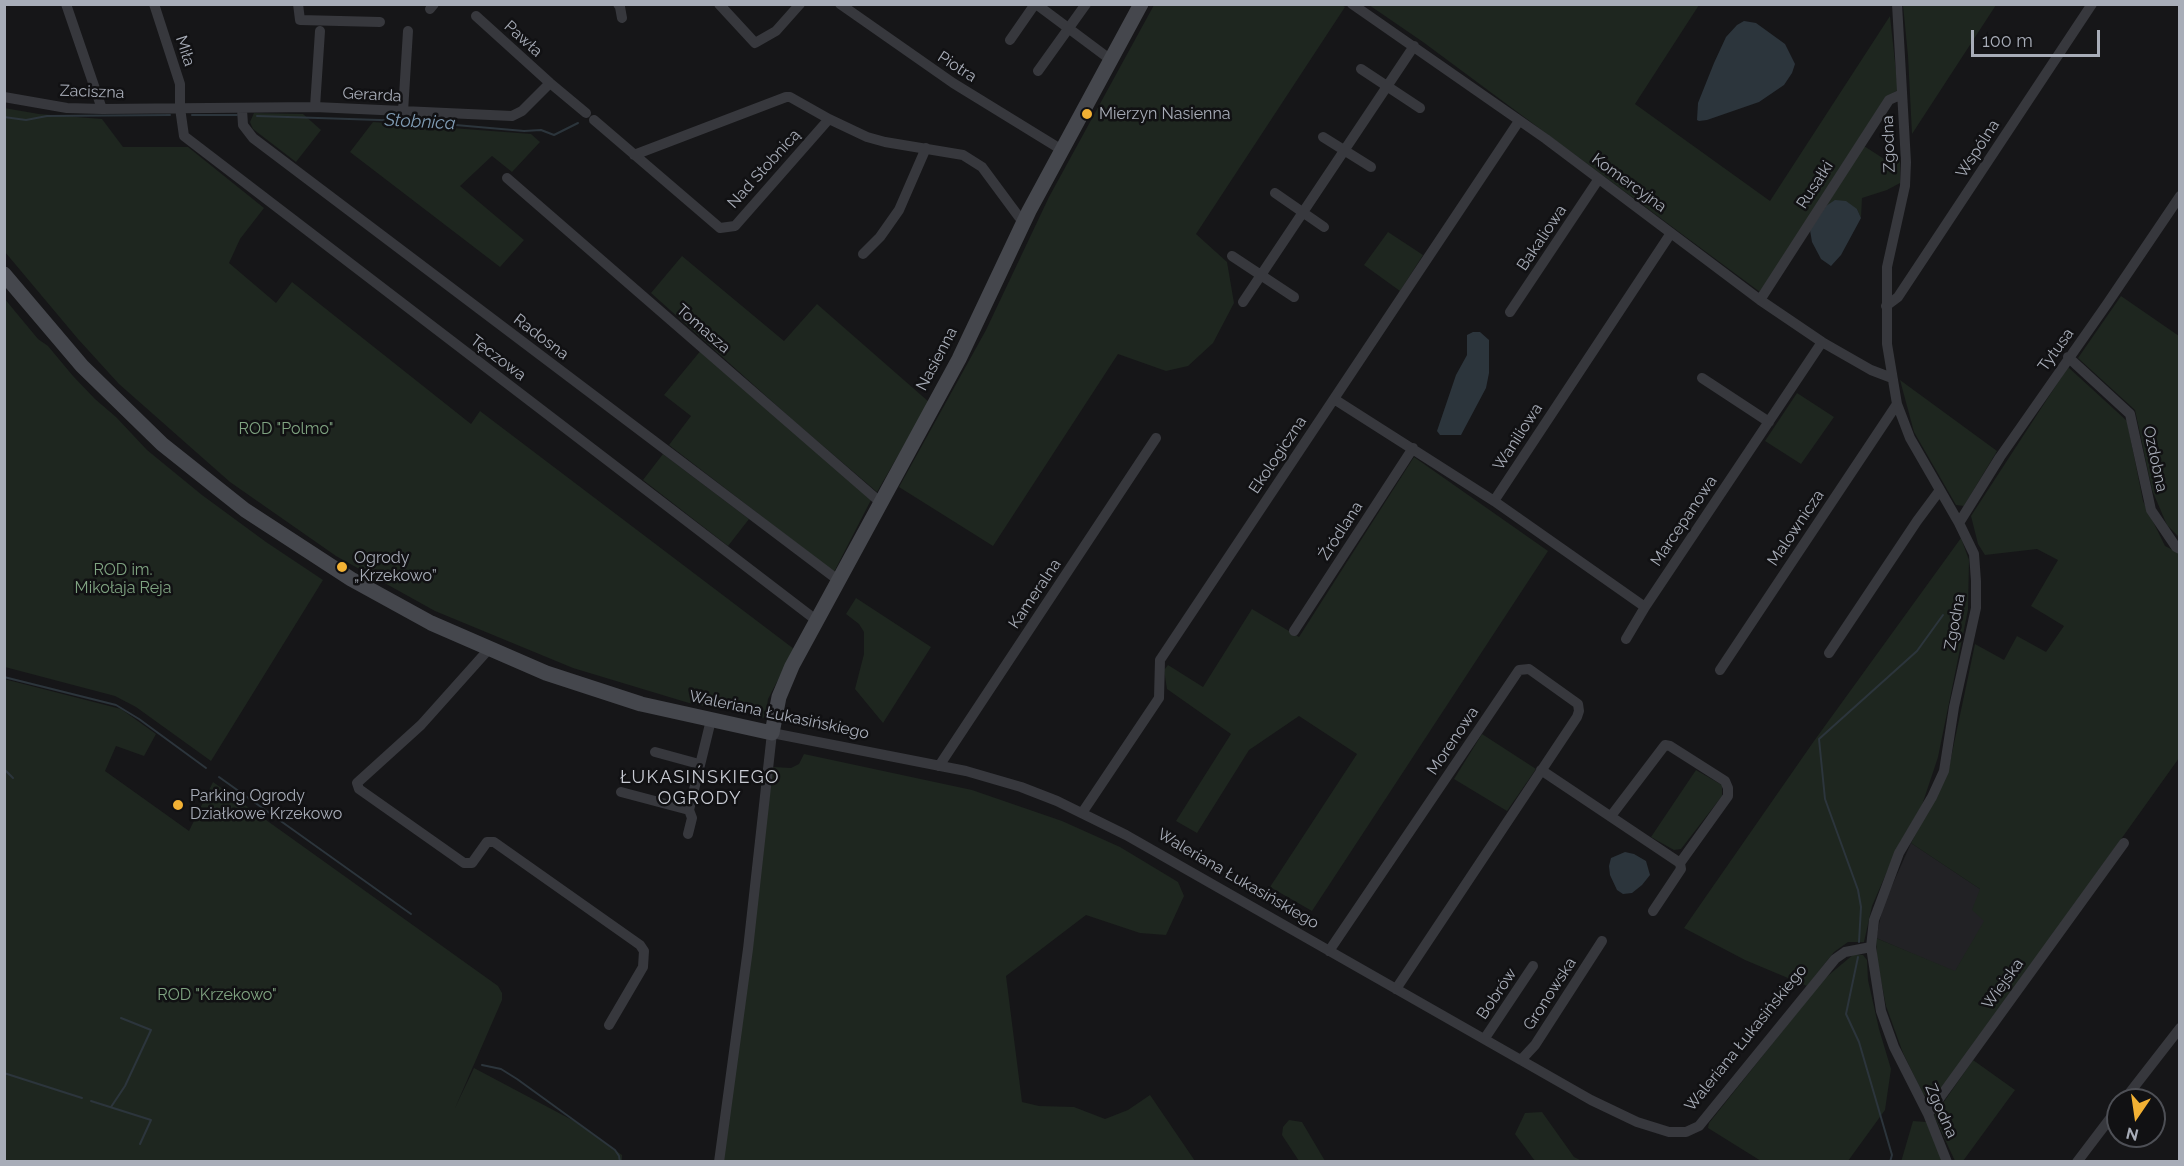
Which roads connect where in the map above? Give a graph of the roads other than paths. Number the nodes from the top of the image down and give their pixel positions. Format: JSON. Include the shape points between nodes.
{"nodes":[{"id":1,"x":66,"y":4,"type":"edge"},
{"id":2,"x":154,"y":4,"type":"edge"},
{"id":3,"x":298,"y":4,"type":"edge"},
{"id":4,"x":618,"y":4,"type":"edge"},
{"id":5,"x":719,"y":4,"type":"edge"},
{"id":6,"x":800,"y":4,"type":"edge"},
{"id":7,"x":840,"y":4,"type":"edge"},
{"id":8,"x":1036,"y":4,"type":"edge"},
{"id":9,"x":1086,"y":4,"type":"edge"},
{"id":10,"x":1141,"y":4,"type":"edge"},
{"id":11,"x":1352,"y":4,"type":"edge"},
{"id":12,"x":1897,"y":4,"type":"edge"},
{"id":13,"x":2092,"y":4,"type":"edge"},
{"id":14,"x":476,"y":16,"type":"dead end"},
{"id":15,"x":622,"y":18,"type":"dead end"},
{"id":16,"x":380,"y":22,"type":"dead end"},
{"id":17,"x":1069,"y":28,"type":"junction"},
{"id":18,"x":320,"y":31,"type":"dead end"},
{"id":19,"x":408,"y":31,"type":"dead end"},
{"id":20,"x":1010,"y":40,"type":"dead end"},
{"id":21,"x":1414,"y":46,"type":"junction"},
{"id":22,"x":1111,"y":60,"type":"junction"},
{"id":23,"x":1361,"y":69,"type":"dead end"},
{"id":24,"x":1038,"y":71,"type":"dead end"},
{"id":25,"x":550,"y":83,"type":"junction"},
{"id":26,"x":1387,"y":86,"type":"junction"},
{"id":27,"x":1902,"y":94,"type":"junction"},
{"id":28,"x":4,"y":97,"type":"edge"},
{"id":29,"x":315,"y":107,"type":"junction"},
{"id":30,"x":180,"y":108,"type":"junction"},
{"id":31,"x":1420,"y":108,"type":"dead end"},
{"id":32,"x":102,"y":109,"type":"junction"},
{"id":33,"x":242,"y":109,"type":"junction"},
{"id":34,"x":403,"y":112,"type":"junction"},
{"id":35,"x":829,"y":119,"type":"junction"},
{"id":36,"x":1519,"y":121,"type":"junction"},
{"id":37,"x":1323,"y":137,"type":"dead end"},
{"id":38,"x":926,"y":148,"type":"junction"},
{"id":39,"x":1062,"y":150,"type":"junction"},
{"id":40,"x":1344,"y":150,"type":"junction"},
{"id":41,"x":634,"y":155,"type":"junction"},
{"id":42,"x":1371,"y":167,"type":"dead end"},
{"id":43,"x":507,"y":178,"type":"dead end"},
{"id":44,"x":1598,"y":180,"type":"junction"},
{"id":45,"x":1275,"y":193,"type":"dead end"},
{"id":46,"x":2180,"y":195,"type":"edge"},
{"id":47,"x":1303,"y":212,"type":"junction"},
{"id":48,"x":1025,"y":220,"type":"junction"},
{"id":49,"x":1324,"y":227,"type":"dead end"},
{"id":50,"x":1671,"y":232,"type":"junction"},
{"id":51,"x":863,"y":254,"type":"dead end"},
{"id":52,"x":1232,"y":256,"type":"dead end"},
{"id":53,"x":4,"y":274,"type":"edge"},
{"id":54,"x":1261,"y":275,"type":"junction"},
{"id":55,"x":1294,"y":297,"type":"dead end"},
{"id":56,"x":1760,"y":300,"type":"junction"},
{"id":57,"x":1242,"y":302,"type":"dead end"},
{"id":58,"x":1886,"y":306,"type":"junction"},
{"id":59,"x":1510,"y":312,"type":"dead end"},
{"id":60,"x":1822,"y":342,"type":"junction"},
{"id":61,"x":2068,"y":357,"type":"junction"},
{"id":62,"x":1701,"y":378,"type":"dead end"},
{"id":63,"x":1892,"y":378,"type":"junction"},
{"id":64,"x":1334,"y":399,"type":"junction"},
{"id":65,"x":1897,"y":404,"type":"junction"},
{"id":66,"x":1769,"y":422,"type":"junction"},
{"id":67,"x":1156,"y":438,"type":"dead end"},
{"id":68,"x":1413,"y":448,"type":"junction"},
{"id":69,"x":1940,"y":490,"type":"junction"},
{"id":70,"x":1494,"y":501,"type":"junction"},
{"id":71,"x":880,"y":502,"type":"junction"},
{"id":72,"x":1959,"y":523,"type":"junction"},
{"id":73,"x":2180,"y":549,"type":"edge"},
{"id":74,"x":838,"y":580,"type":"junction"},
{"id":75,"x":1645,"y":607,"type":"junction"},
{"id":76,"x":816,"y":620,"type":"junction"},
{"id":77,"x":1294,"y":631,"type":"dead end"},
{"id":78,"x":1626,"y":639,"type":"dead end"},
{"id":79,"x":489,"y":649,"type":"junction"},
{"id":80,"x":1829,"y":653,"type":"dead end"},
{"id":81,"x":1720,"y":670,"type":"dead end"},
{"id":82,"x":711,"y":720,"type":"junction"},
{"id":83,"x":771,"y":739,"type":"junction"},
{"id":84,"x":655,"y":752,"type":"dead end"},
{"id":85,"x":699,"y":764,"type":"junction"},
{"id":86,"x":939,"y":766,"type":"junction"},
{"id":87,"x":1540,"y":770,"type":"junction"},
{"id":88,"x":621,"y":792,"type":"dead end"},
{"id":89,"x":689,"y":810,"type":"junction"},
{"id":90,"x":1082,"y":813,"type":"junction"},
{"id":91,"x":1611,"y":816,"type":"junction"},
{"id":92,"x":688,"y":834,"type":"dead end"},
{"id":93,"x":2124,"y":843,"type":"dead end"},
{"id":94,"x":1680,"y":863,"type":"junction"},
{"id":95,"x":1653,"y":911,"type":"dead end"},
{"id":96,"x":1602,"y":941,"type":"dead end"},
{"id":97,"x":1871,"y":947,"type":"junction"},
{"id":98,"x":1329,"y":951,"type":"junction"},
{"id":99,"x":1533,"y":966,"type":"dead end"},
{"id":100,"x":1396,"y":989,"type":"junction"},
{"id":101,"x":609,"y":1025,"type":"dead end"},
{"id":102,"x":2180,"y":1028,"type":"edge"},
{"id":103,"x":1485,"y":1038,"type":"junction"},
{"id":104,"x":1521,"y":1060,"type":"junction"},
{"id":105,"x":2133,"y":1088,"type":"edge"},
{"id":106,"x":1928,"y":1114,"type":"junction"},
{"id":107,"x":2106,"y":1124,"type":"edge"},
{"id":108,"x":719,"y":1161,"type":"edge"},
{"id":109,"x":1947,"y":1161,"type":"edge"},
{"id":110,"x":2077,"y":1161,"type":"edge"}],
"edges":[{"from":1,"to":32,"type":"street"},
{"from":2,"to":30,"type":"street","name":"Miła","via":[[180,84]]},
{"from":3,"to":16,"type":"street","via":[[300,20]]},
{"from":4,"to":15,"type":"street"},
{"from":5,"to":6,"type":"street","via":[[755,43],[776,31]]},
{"from":7,"to":39,"type":"street","name":"Piotra","via":[[953,83]]},
{"from":8,"to":17,"type":"street"},
{"from":8,"to":20,"type":"street"},
{"from":9,"to":17,"type":"street"},
{"from":10,"to":22,"type":"street","name":"Nasienna"},
{"from":11,"to":21,"type":"street","name":"Komercyjna"},
{"from":12,"to":27,"type":"street","name":"Zgodna"},
{"from":13,"to":58,"type":"street","name":"Wspólna","via":[[1898,297]]},
{"from":14,"to":25,"type":"street","name":"Pawła"},
{"from":17,"to":22,"type":"street"},
{"from":17,"to":24,"type":"street"},
{"from":18,"to":29,"type":"street"},
{"from":19,"to":34,"type":"street"},
{"from":21,"to":26,"type":"street"},
{"from":21,"to":36,"type":"street","name":"Komercyjna"},
{"from":22,"to":39,"type":"street","name":"Nasienna"},
{"from":23,"to":26,"type":"street"},
{"from":25,"to":34,"type":"street","name":"Gerarda","via":[[512,116]]},
{"from":25,"to":41,"type":"street","name":"Nad Stobnicą"},
{"from":26,"to":31,"type":"street"},
{"from":26,"to":40,"type":"street"},
{"from":27,"to":56,"type":"street","name":"Rusałki","via":[[1889,100]]},
{"from":27,"to":58,"type":"street","name":"Zgodna","via":[[1905,186],[1887,267]]},
{"from":28,"to":32,"type":"street","name":"Zaciszna","via":[[67,108]]},
{"from":29,"to":33,"type":"street","name":"Gerarda"},
{"from":29,"to":34,"type":"street","name":"Gerarda"},
{"from":30,"to":32,"type":"street","name":"Zaciszna"},
{"from":30,"to":33,"type":"street","name":"Gerarda"},
{"from":30,"to":76,"type":"street","name":"Tęczowa","via":[[184,136]]},
{"from":33,"to":74,"type":"street","name":"Radosna","via":[[243,125],[253,138]]},
{"from":35,"to":38,"type":"street","name":"Nad Stobnicą","via":[[867,137]]},
{"from":35,"to":41,"type":"street","name":"Nad Stobnicą","via":[[786,97]]},
{"from":35,"to":41,"type":"street","name":"Nad Stobnicą","via":[[735,226],[720,228]]},
{"from":36,"to":44,"type":"street","name":"Komercyjna"},
{"from":36,"to":64,"type":"street","name":"Ekologiczna"},
{"from":37,"to":40,"type":"street"},
{"from":38,"to":48,"type":"street","name":"Nad Stobnicą","via":[[975,161]]},
{"from":38,"to":51,"type":"street","via":[[899,210]]},
{"from":39,"to":48,"type":"street","name":"Nasienna"},
{"from":40,"to":42,"type":"street"},
{"from":40,"to":47,"type":"street"},
{"from":43,"to":71,"type":"street","name":"Tomasza"},
{"from":44,"to":50,"type":"street","name":"Komercyjna"},
{"from":44,"to":59,"type":"street","name":"Bakaliowa"},
{"from":45,"to":47,"type":"street"},
{"from":46,"to":61,"type":"street","name":"Tytusa"},
{"from":47,"to":49,"type":"street"},
{"from":47,"to":54,"type":"street"},
{"from":48,"to":71,"type":"street","name":"Nasienna","via":[[962,352]]},
{"from":50,"to":56,"type":"street","name":"Komercyjna"},
{"from":50,"to":70,"type":"street","name":"Waniliowa"},
{"from":52,"to":54,"type":"street"},
{"from":53,"to":79,"type":"street","name":"Waleriana Łukasińskiego","via":[[96,380],[162,444],[223,494],[358,584]]},
{"from":54,"to":55,"type":"street"},
{"from":54,"to":57,"type":"street"},
{"from":56,"to":60,"type":"street","name":"Komercyjna"},
{"from":58,"to":63,"type":"street","name":"Zgodna"},
{"from":60,"to":63,"type":"street","name":"Komercyjna"},
{"from":60,"to":66,"type":"street","name":"Marcepanowa"},
{"from":61,"to":72,"type":"street","name":"Tytusa"},
{"from":61,"to":73,"type":"street","name":"Ozdobna","via":[[2130,414],[2151,510]]},
{"from":62,"to":66,"type":"street"},
{"from":63,"to":65,"type":"street","name":"Zgodna"},
{"from":64,"to":68,"type":"street"},
{"from":64,"to":90,"type":"street","name":"Ekologiczna","via":[[1160,660],[1159,698]]},
{"from":65,"to":69,"type":"street","name":"Zgodna","via":[[1914,446]]},
{"from":65,"to":81,"type":"street","name":"Malownicza"},
{"from":66,"to":75,"type":"street","name":"Marcepanowa"},
{"from":67,"to":86,"type":"street","name":"Kameralna"},
{"from":68,"to":70,"type":"street"},
{"from":68,"to":77,"type":"street","name":"Źródlana"},
{"from":69,"to":72,"type":"street","name":"Zgodna"},
{"from":69,"to":80,"type":"street"},
{"from":70,"to":75,"type":"street"},
{"from":71,"to":74,"type":"street","name":"Nasienna"},
{"from":72,"to":97,"type":"street","name":"Zgodna","via":[[1974,554],[1976,608],[1944,771],[1899,853],[1874,920]]},
{"from":74,"to":76,"type":"street","name":"Nasienna"},
{"from":75,"to":78,"type":"street","name":"Marcepanowa"},
{"from":76,"to":83,"type":"street","name":"Nasienna","via":[[783,684]]},
{"from":79,"to":82,"type":"street","name":"Waleriana Łukasińskiego","via":[[619,697]]},
{"from":79,"to":101,"type":"street","via":[[421,725],[357,783],[359,789],[464,863],[472,863],[487,842],[494,842],[640,945],[644,951],[643,968]]},
{"from":82,"to":83,"type":"street","name":"Waleriana Łukasińskiego"},
{"from":82,"to":85,"type":"street"},
{"from":83,"to":86,"type":"street","name":"Waleriana Łukasińskiego"},
{"from":83,"to":108,"type":"street","name":"Waleriana Łukasińskiego"},
{"from":84,"to":85,"type":"street"},
{"from":85,"to":89,"type":"street"},
{"from":86,"to":90,"type":"street","name":"Waleriana Łukasińskiego","via":[[1021,787]]},
{"from":87,"to":91,"type":"street"},
{"from":87,"to":98,"type":"street","name":"Morenowa","via":[[1579,711],[1578,704],[1524,668]]},
{"from":87,"to":100,"type":"street","name":"Morenowa"},
{"from":88,"to":89,"type":"street"},
{"from":89,"to":92,"type":"street","via":[[692,818]]},
{"from":90,"to":98,"type":"street","name":"Waleriana Łukasińskiego"},
{"from":91,"to":94,"type":"street"},
{"from":91,"to":94,"type":"street","via":[[1665,745],[1725,781],[1728,796]]},
{"from":93,"to":106,"type":"street","name":"Wiejska"},
{"from":94,"to":95,"type":"street","via":[[1681,869]]},
{"from":96,"to":104,"type":"street","name":"Gronowska","via":[[1535,1045]]},
{"from":97,"to":104,"type":"street","name":"Waleriana Łukasińskiego","via":[[1845,952],[1835,959],[1706,1118],[1686,1132],[1669,1132],[1637,1122]]},
{"from":97,"to":106,"type":"street","name":"Zgodna","via":[[1881,1011],[1894,1047]]},
{"from":98,"to":100,"type":"street","name":"Waleriana Łukasińskiego"},
{"from":99,"to":103,"type":"street","name":"Bobrów"},
{"from":100,"to":103,"type":"street","name":"Waleriana Łukasińskiego"},
{"from":102,"to":105,"type":"street"},
{"from":103,"to":104,"type":"street","name":"Waleriana Łukasińskiego"},
{"from":106,"to":109,"type":"street","name":"Zgodna"},
{"from":107,"to":110,"type":"street"}]}
